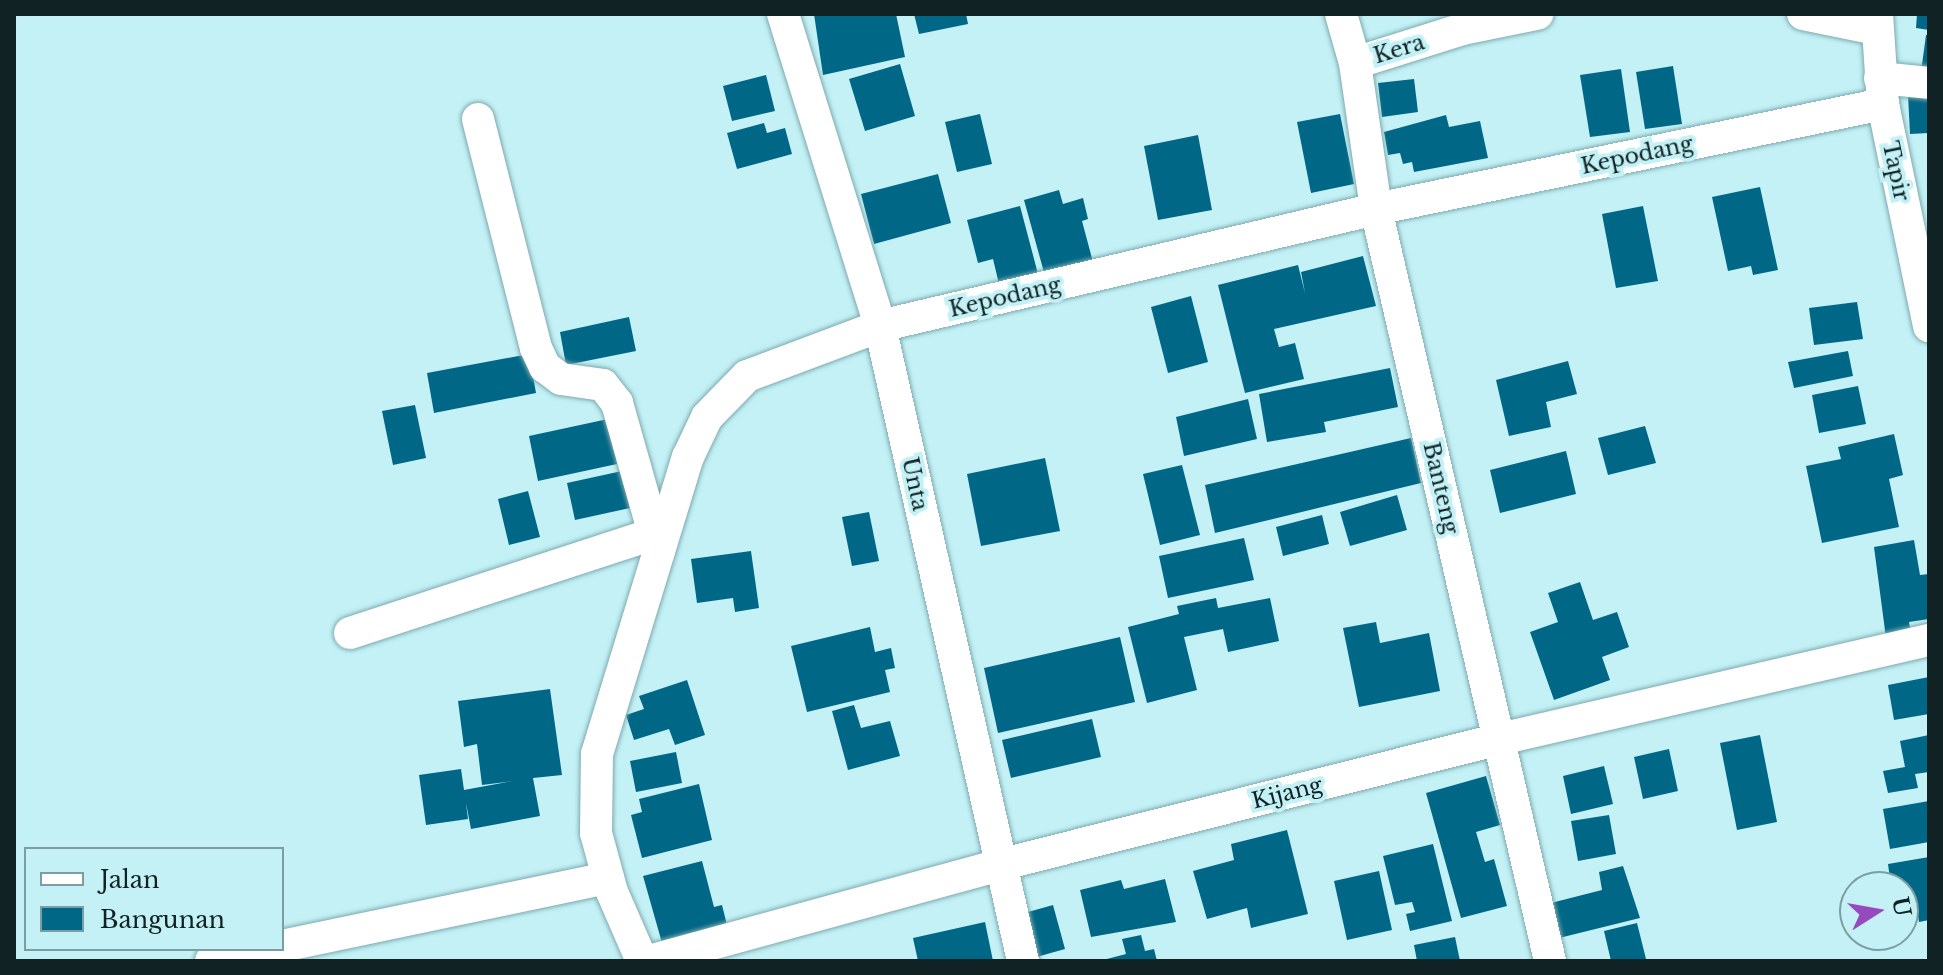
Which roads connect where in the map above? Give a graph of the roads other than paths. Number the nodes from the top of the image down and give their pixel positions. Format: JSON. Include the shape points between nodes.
{"nodes":[{"id":1,"x":783,"y":14,"type":"edge"},
{"id":2,"x":1341,"y":14,"type":"edge"},
{"id":3,"x":1537,"y":14,"type":"edge"},
{"id":4,"x":1803,"y":14,"type":"edge"},
{"id":5,"x":1876,"y":22,"type":"edge"},
{"id":6,"x":1355,"y":63,"type":"junction"},
{"id":7,"x":1929,"y":83,"type":"edge"},
{"id":8,"x":1881,"y":91,"type":"junction"},
{"id":9,"x":478,"y":119,"type":"dead end"},
{"id":10,"x":1376,"y":209,"type":"junction"},
{"id":11,"x":880,"y":326,"type":"junction"},
{"id":12,"x":1929,"y":326,"type":"edge"},
{"id":13,"x":656,"y":542,"type":"junction"},
{"id":14,"x":350,"y":633,"type":"dead end"},
{"id":15,"x":1929,"y":640,"type":"edge"},
{"id":16,"x":1500,"y":739,"type":"junction"},
{"id":17,"x":999,"y":865,"type":"junction"},
{"id":18,"x":608,"y":878,"type":"junction"},
{"id":19,"x":284,"y":946,"type":"edge"},
{"id":20,"x":258,"y":951,"type":"edge"},
{"id":21,"x":211,"y":961,"type":"edge"},
{"id":22,"x":642,"y":961,"type":"edge"},
{"id":23,"x":649,"y":961,"type":"edge"},
{"id":24,"x":1023,"y":961,"type":"edge"},
{"id":25,"x":1550,"y":961,"type":"edge"}],
"edges":[{"from":1,"to":11,"type":"street","name":"Unta"},
{"from":2,"to":6,"type":"street","name":"Banteng"},
{"from":3,"to":6,"type":"street","name":"Kera","via":[[1463,29]]},
{"from":4,"to":5,"type":"street"},
{"from":5,"to":8,"type":"street","name":"Tapir"},
{"from":6,"to":10,"type":"street","name":"Banteng"},
{"from":7,"to":8,"type":"street","name":"Kepodang"},
{"from":8,"to":10,"type":"street","name":"Kepodang"},
{"from":8,"to":12,"type":"street","name":"Tapir"},
{"from":9,"to":13,"type":"street","via":[[536,348],[545,367],[561,379],[603,385],[617,403]]},
{"from":10,"to":11,"type":"street","name":"Kepodang"},
{"from":10,"to":16,"type":"street","name":"Banteng"},
{"from":11,"to":13,"type":"street","name":"Kepodang","via":[[747,376],[723,397],[688,457]]},
{"from":11,"to":17,"type":"street","name":"Unta"},
{"from":13,"to":14,"type":"street"},
{"from":13,"to":18,"type":"street","name":"Kepodang","via":[[597,754],[596,833]]},
{"from":15,"to":16,"type":"street","name":"Kijang"},
{"from":16,"to":17,"type":"street","name":"Kijang"},
{"from":16,"to":25,"type":"street","name":"Banteng"},
{"from":17,"to":23,"type":"street","name":"Kijang"},
{"from":17,"to":24,"type":"street","name":"Unta"},
{"from":18,"to":19,"type":"street"},
{"from":18,"to":22,"type":"street","name":"Kepodang"},
{"from":20,"to":21,"type":"street"}]}
